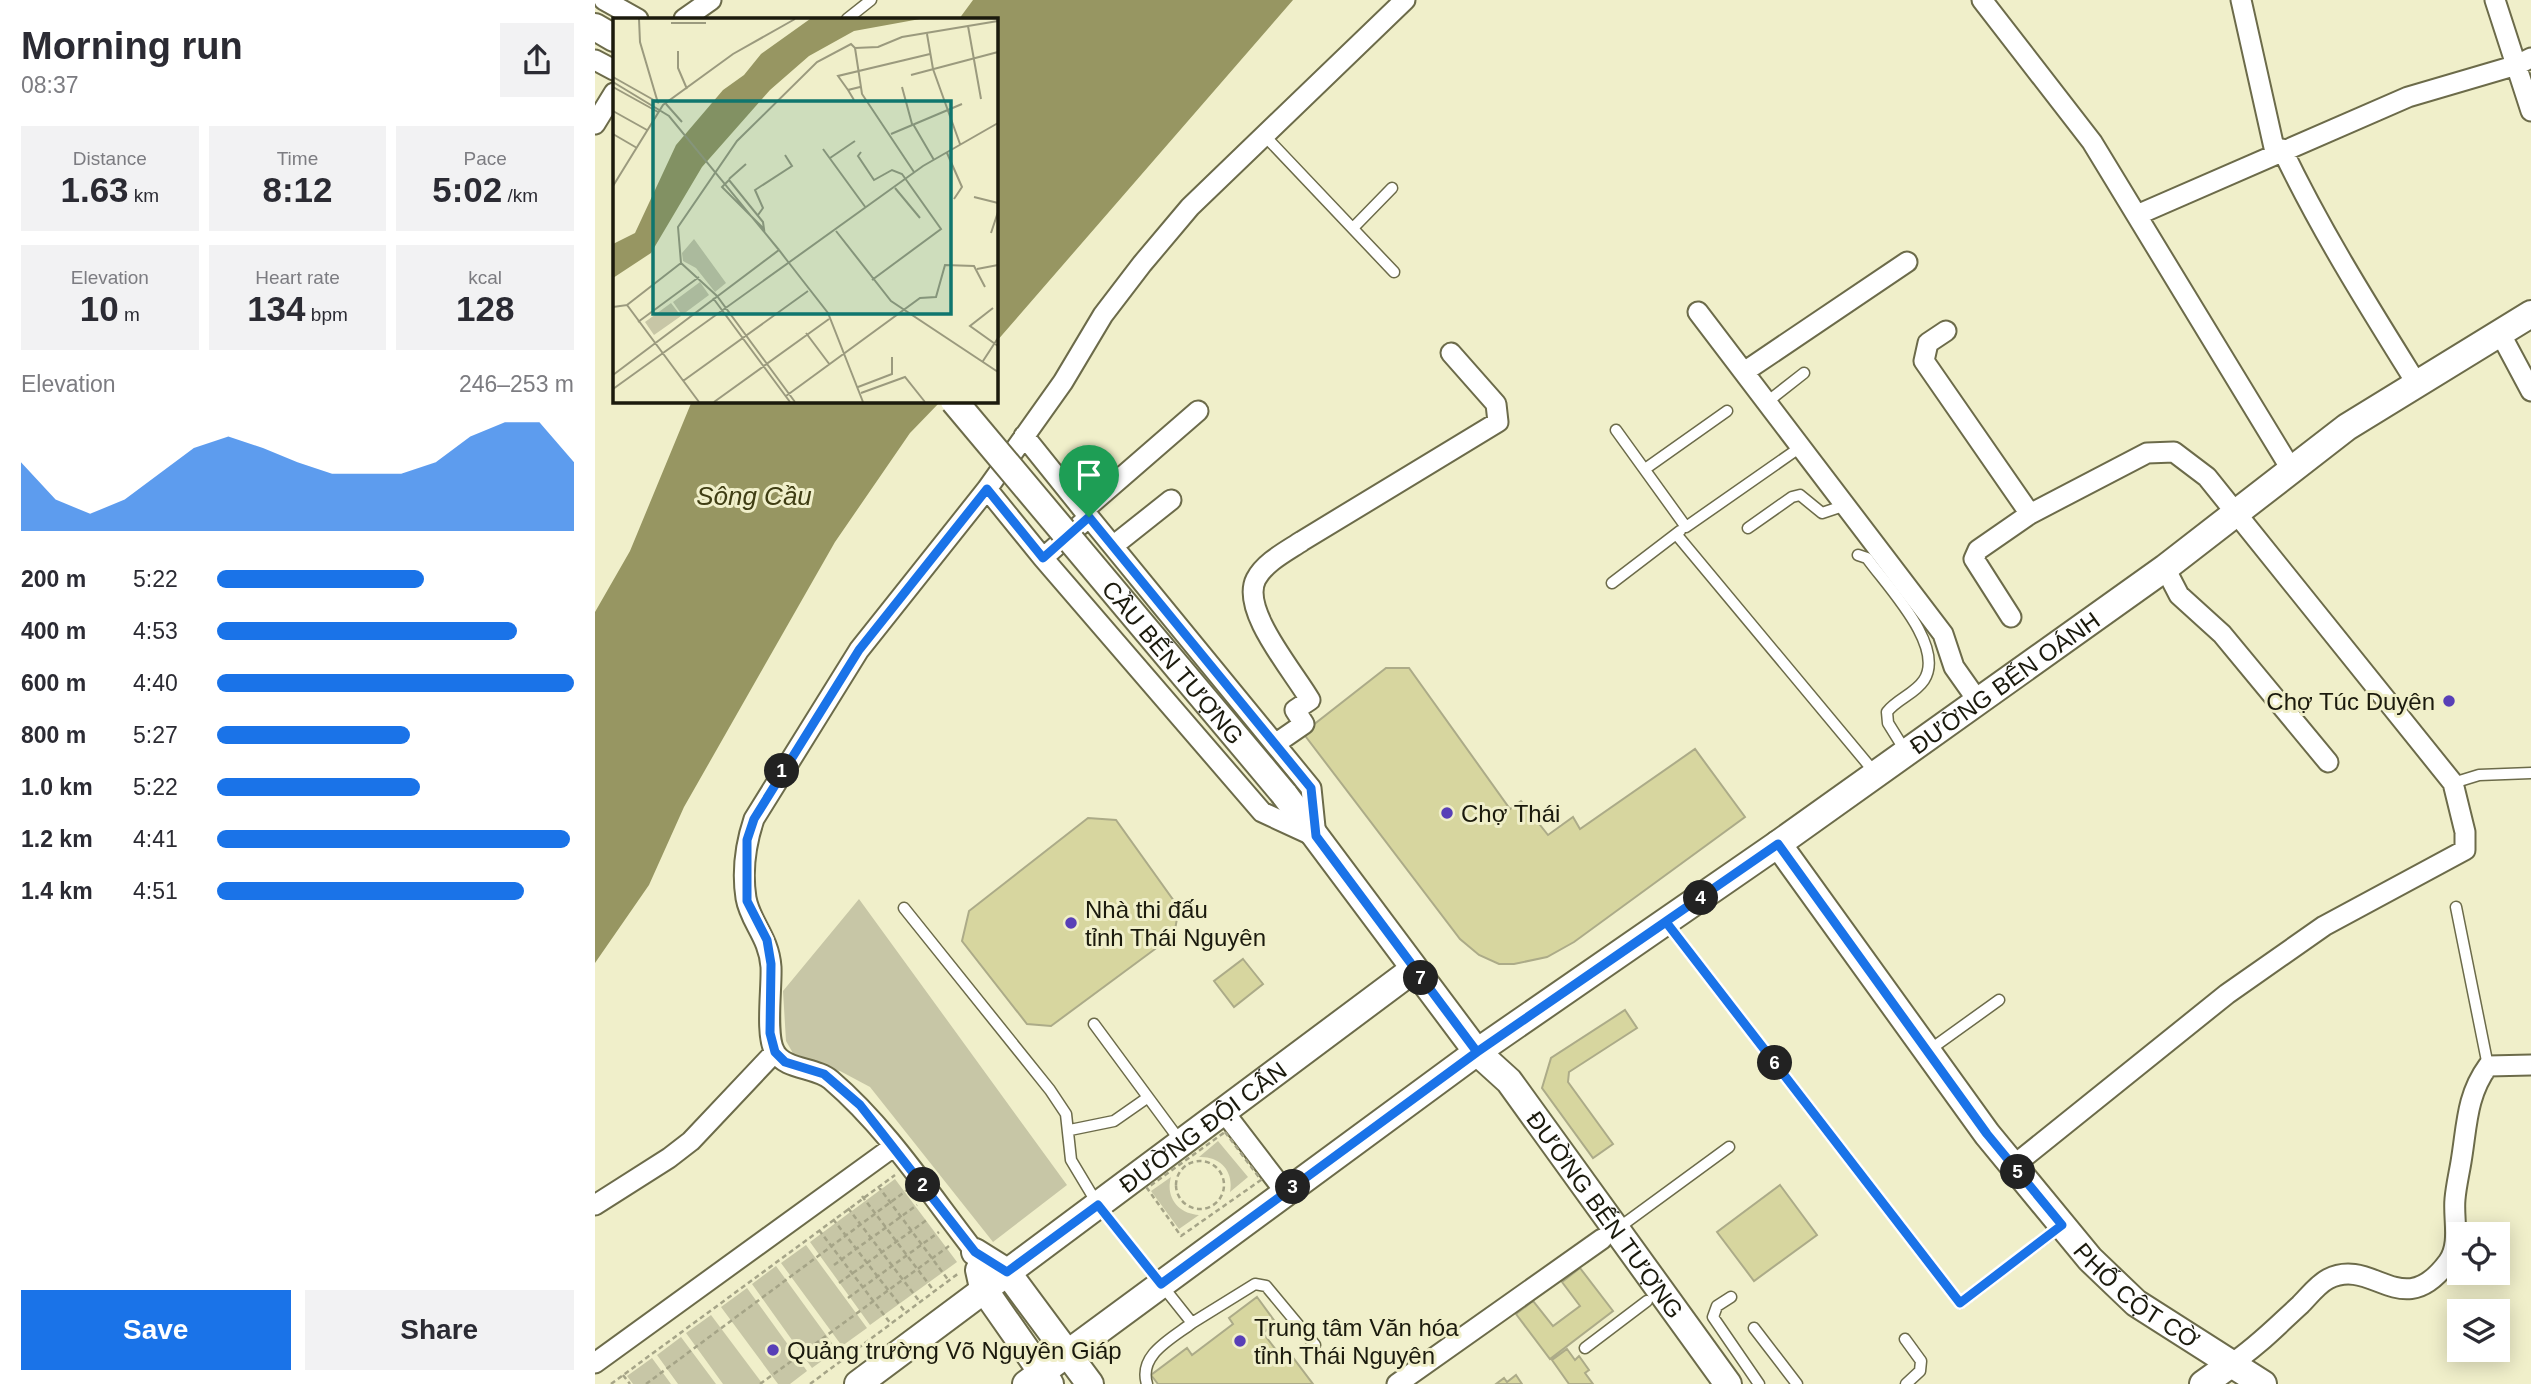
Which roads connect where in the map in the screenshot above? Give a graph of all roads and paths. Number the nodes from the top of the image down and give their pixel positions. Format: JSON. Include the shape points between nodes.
{"nodes":[{"id":1,"x":604,"y":0,"type":"edge"},
{"id":2,"x":711,"y":0,"type":"edge"},
{"id":3,"x":871,"y":0,"type":"edge"},
{"id":4,"x":1405,"y":0,"type":"edge"},
{"id":5,"x":1982,"y":0,"type":"edge"},
{"id":6,"x":2241,"y":0,"type":"edge"},
{"id":7,"x":2495,"y":0,"type":"edge"},
{"id":8,"x":630,"y":11,"type":"edge"},
{"id":9,"x":685,"y":18,"type":"edge"},
{"id":10,"x":848,"y":18,"type":"edge"},
{"id":11,"x":595,"y":27,"type":"edge"},
{"id":12,"x":613,"y":37,"type":"edge"},
{"id":13,"x":595,"y":60,"type":"edge"},
{"id":14,"x":2524,"y":62,"type":"edge"},
{"id":15,"x":613,"y":70,"type":"edge"},
{"id":16,"x":613,"y":95,"type":"edge"},
{"id":17,"x":2531,"y":111,"type":"edge"},
{"id":18,"x":595,"y":124,"type":"edge"},
{"id":19,"x":1264,"y":134,"type":"junction"},
{"id":20,"x":2279,"y":151,"type":"junction"},
{"id":21,"x":1392,"y":188,"type":"dead end"},
{"id":22,"x":2137,"y":215,"type":"junction"},
{"id":23,"x":1353,"y":228,"type":"junction"},
{"id":24,"x":1907,"y":262,"type":"dead end"},
{"id":25,"x":1394,"y":272,"type":"dead end"},
{"id":26,"x":1698,"y":312,"type":"dead end"},
{"id":27,"x":2531,"y":314,"type":"edge"},
{"id":28,"x":1947,"y":331,"type":"dead end"},
{"id":29,"x":2500,"y":333,"type":"junction"},
{"id":30,"x":1451,"y":353,"type":"dead end"},
{"id":31,"x":1744,"y":372,"type":"junction"},
{"id":32,"x":1804,"y":373,"type":"dead end"},
{"id":33,"x":2417,"y":384,"type":"junction"},
{"id":34,"x":2531,"y":391,"type":"edge"},
{"id":35,"x":955,"y":402,"type":"edge"},
{"id":36,"x":1767,"y":402,"type":"junction"},
{"id":37,"x":1198,"y":411,"type":"dead end"},
{"id":38,"x":1727,"y":411,"type":"dead end"},
{"id":39,"x":1616,"y":429,"type":"dead end"},
{"id":40,"x":1024,"y":436,"type":"junction"},
{"id":41,"x":1802,"y":446,"type":"junction"},
{"id":42,"x":1645,"y":469,"type":"junction"},
{"id":43,"x":2291,"y":469,"type":"junction"},
{"id":44,"x":987,"y":489,"type":"junction"},
{"id":45,"x":1171,"y":500,"type":"dead end"},
{"id":46,"x":1846,"y":505,"type":"junction"},
{"id":47,"x":2234,"y":512,"type":"junction"},
{"id":48,"x":1087,"y":514,"type":"junction"},
{"id":49,"x":2030,"y":514,"type":"junction"},
{"id":50,"x":1686,"y":527,"type":"junction"},
{"id":51,"x":1748,"y":528,"type":"dead end"},
{"id":52,"x":1676,"y":534,"type":"junction"},
{"id":53,"x":1113,"y":546,"type":"junction"},
{"id":54,"x":1859,"y":555,"type":"dead end"},
{"id":55,"x":1043,"y":558,"type":"junction"},
{"id":56,"x":2165,"y":568,"type":"junction"},
{"id":57,"x":1612,"y":583,"type":"dead end"},
{"id":58,"x":2011,"y":617,"type":"dead end"},
{"id":59,"x":1978,"y":701,"type":"junction"},
{"id":60,"x":1275,"y":744,"type":"junction"},
{"id":61,"x":1906,"y":752,"type":"junction"},
{"id":62,"x":2328,"y":762,"type":"dead end"},
{"id":63,"x":1876,"y":774,"type":"junction"},
{"id":64,"x":2531,"y":774,"type":"edge"},
{"id":65,"x":2453,"y":783,"type":"junction"},
{"id":66,"x":1284,"y":794,"type":"joint"},
{"id":67,"x":1316,"y":836,"type":"junction"},
{"id":68,"x":1778,"y":844,"type":"junction"},
{"id":69,"x":2456,"y":907,"type":"dead end"},
{"id":70,"x":904,"y":908,"type":"dead end"},
{"id":71,"x":1666,"y":922,"type":"junction"},
{"id":72,"x":1414,"y":969,"type":"junction"},
{"id":73,"x":1999,"y":1000,"type":"dead end"},
{"id":74,"x":1094,"y":1024,"type":"dead end"},
{"id":75,"x":1927,"y":1051,"type":"junction"},
{"id":76,"x":775,"y":1052,"type":"junction"},
{"id":77,"x":1477,"y":1052,"type":"junction"},
{"id":78,"x":2531,"y":1065,"type":"edge"},
{"id":79,"x":2488,"y":1066,"type":"junction"},
{"id":80,"x":1147,"y":1098,"type":"junction"},
{"id":81,"x":1224,"y":1112,"type":"junction"},
{"id":82,"x":1070,"y":1130,"type":"junction"},
{"id":83,"x":1182,"y":1144,"type":"junction"},
{"id":84,"x":893,"y":1147,"type":"junction"},
{"id":85,"x":1730,"y":1147,"type":"dead end"},
{"id":86,"x":2013,"y":1166,"type":"junction"},
{"id":87,"x":902,"y":1177,"type":"dead end"},
{"id":88,"x":878,"y":1186,"type":"junction"},
{"id":89,"x":1286,"y":1193,"type":"junction"},
{"id":90,"x":863,"y":1196,"type":"junction"},
{"id":91,"x":890,"y":1202,"type":"junction"},
{"id":92,"x":920,"y":1203,"type":"junction"},
{"id":93,"x":1216,"y":1204,"type":"junction"},
{"id":94,"x":595,"y":1205,"type":"edge"},
{"id":95,"x":1098,"y":1205,"type":"junction"},
{"id":96,"x":848,"y":1208,"type":"junction"},
{"id":97,"x":1218,"y":1209,"type":"junction"},
{"id":98,"x":875,"y":1213,"type":"junction"},
{"id":99,"x":901,"y":1217,"type":"junction"},
{"id":100,"x":931,"y":1217,"type":"junction"},
{"id":101,"x":833,"y":1219,"type":"junction"},
{"id":102,"x":860,"y":1224,"type":"junction"},
{"id":103,"x":2062,"y":1225,"type":"junction"},
{"id":104,"x":886,"y":1227,"type":"junction"},
{"id":105,"x":819,"y":1230,"type":"junction"},
{"id":106,"x":941,"y":1230,"type":"junction"},
{"id":107,"x":911,"y":1231,"type":"junction"},
{"id":108,"x":1609,"y":1234,"type":"junction"},
{"id":109,"x":846,"y":1235,"type":"junction"},
{"id":110,"x":871,"y":1238,"type":"junction"},
{"id":111,"x":897,"y":1242,"type":"junction"},
{"id":112,"x":922,"y":1245,"type":"junction"},
{"id":113,"x":831,"y":1246,"type":"junction"},
{"id":114,"x":856,"y":1249,"type":"junction"},
{"id":115,"x":882,"y":1252,"type":"junction"},
{"id":116,"x":962,"y":1253,"type":"junction"},
{"id":117,"x":907,"y":1255,"type":"junction"},
{"id":118,"x":932,"y":1258,"type":"junction"},
{"id":119,"x":841,"y":1259,"type":"junction"},
{"id":120,"x":867,"y":1263,"type":"junction"},
{"id":121,"x":834,"y":1265,"type":"dead end"},
{"id":122,"x":892,"y":1266,"type":"junction"},
{"id":123,"x":917,"y":1269,"type":"junction"},
{"id":124,"x":1007,"y":1272,"type":"junction"},
{"id":125,"x":852,"y":1273,"type":"junction"},
{"id":126,"x":878,"y":1277,"type":"junction"},
{"id":127,"x":903,"y":1280,"type":"junction"},
{"id":128,"x":949,"y":1281,"type":"junction"},
{"id":129,"x":839,"y":1283,"type":"dead end"},
{"id":130,"x":1161,"y":1284,"type":"junction"},
{"id":131,"x":863,"y":1287,"type":"junction"},
{"id":132,"x":983,"y":1288,"type":"junction"},
{"id":133,"x":888,"y":1290,"type":"junction"},
{"id":134,"x":935,"y":1292,"type":"junction"},
{"id":135,"x":1731,"y":1297,"type":"dead end"},
{"id":136,"x":848,"y":1298,"type":"dead end"},
{"id":137,"x":873,"y":1301,"type":"junction"},
{"id":138,"x":1647,"y":1301,"type":"junction"},
{"id":139,"x":920,"y":1302,"type":"junction"},
{"id":140,"x":906,"y":1313,"type":"junction"},
{"id":141,"x":1192,"y":1323,"type":"junction"},
{"id":142,"x":891,"y":1324,"type":"junction"},
{"id":143,"x":1754,"y":1328,"type":"dead end"},
{"id":144,"x":1905,"y":1339,"type":"dead end"},
{"id":145,"x":1315,"y":1345,"type":"dead end"},
{"id":146,"x":1585,"y":1348,"type":"dead end"},
{"id":147,"x":1067,"y":1352,"type":"junction"},
{"id":148,"x":595,"y":1363,"type":"edge"},
{"id":149,"x":2231,"y":1364,"type":"junction"},
{"id":150,"x":623,"y":1375,"type":"junction"},
{"id":151,"x":1039,"y":1380,"type":"edge"},
{"id":152,"x":611,"y":1384,"type":"edge"},
{"id":153,"x":630,"y":1384,"type":"edge"},
{"id":154,"x":646,"y":1384,"type":"edge"},
{"id":155,"x":760,"y":1384,"type":"edge"},
{"id":156,"x":810,"y":1384,"type":"edge"},
{"id":157,"x":858,"y":1384,"type":"edge"},
{"id":158,"x":1090,"y":1384,"type":"edge"},
{"id":159,"x":1147,"y":1384,"type":"edge"},
{"id":160,"x":1397,"y":1384,"type":"edge"},
{"id":161,"x":1708,"y":1384,"type":"edge"},
{"id":162,"x":1728,"y":1384,"type":"edge"},
{"id":163,"x":1759,"y":1384,"type":"edge"},
{"id":164,"x":1797,"y":1384,"type":"edge"},
{"id":165,"x":1906,"y":1384,"type":"edge"},
{"id":166,"x":2203,"y":1384,"type":"edge"},
{"id":167,"x":2263,"y":1384,"type":"edge"}],
"edges":[{"from":1,"to":8,"type":"street"},
{"from":2,"to":9,"type":"street"},
{"from":3,"to":10,"type":"lane"},
{"from":4,"to":19,"type":"street"},
{"from":5,"to":22,"type":"street","via":[[2092,142]]},
{"from":6,"to":20,"type":"street"},
{"from":7,"to":14,"type":"street"},
{"from":11,"to":12,"type":"main road"},
{"from":13,"to":15,"type":"street"},
{"from":14,"to":17,"type":"street"},
{"from":14,"to":20,"type":"street","via":[[2408,97]]},
{"from":16,"to":18,"type":"street"},
{"from":19,"to":23,"type":"lane"},
{"from":19,"to":40,"type":"street","via":[[1190,207],[1142,264]]},
{"from":20,"to":22,"type":"street"},
{"from":20,"to":33,"type":"street"},
{"from":21,"to":23,"type":"lane"},
{"from":22,"to":43,"type":"street"},
{"from":23,"to":25,"type":"lane"},
{"from":24,"to":31,"type":"street"},
{"from":26,"to":31,"type":"street"},
{"from":27,"to":29,"type":"main road","name":"ĐƯỜNG BẾN OÁNH"},
{"from":28,"to":49,"type":"street","via":[[1928,343],[1924,361]]},
{"from":29,"to":33,"type":"main road","name":"ĐƯỜNG BẾN OÁNH"},
{"from":29,"to":34,"type":"street"},
{"from":30,"to":60,"type":"street","via":[[1496,404],[1498,422],[1302,541],[1257,578],[1252,592],[1254,608],[1310,700],[1295,710],[1304,724]]},
{"from":31,"to":36,"type":"street"},
{"from":32,"to":36,"type":"lane"},
{"from":33,"to":43,"type":"main road","name":"ĐƯỜNG BẾN OÁNH","via":[[2347,427]]},
{"from":35,"to":66,"type":"main road","name":"CẦU BẾN TƯỢNG","bridge":true},
{"from":36,"to":41,"type":"street"},
{"from":37,"to":48,"type":"street"},
{"from":38,"to":42,"type":"lane"},
{"from":39,"to":42,"type":"lane"},
{"from":40,"to":44,"type":"street"},
{"from":40,"to":48,"type":"street"},
{"from":41,"to":46,"type":"street"},
{"from":41,"to":50,"type":"lane"},
{"from":42,"to":50,"type":"lane"},
{"from":43,"to":47,"type":"main road","name":"ĐƯỜNG BẾN OÁNH"},
{"from":44,"to":55,"type":"street"},
{"from":44,"to":76,"type":"street","via":[[859,650],[754,819],[747,840],[747,901],[767,940],[770,1033]]},
{"from":45,"to":53,"type":"street"},
{"from":46,"to":51,"type":"lane","via":[[1822,513],[1800,495],[1792,496]]},
{"from":46,"to":59,"type":"street","via":[[1943,634],[1954,667]]},
{"from":47,"to":49,"type":"street","via":[[2207,477],[2164,450],[2120,465]]},
{"from":47,"to":56,"type":"main road","name":"ĐƯỜNG BẾN OÁNH"},
{"from":47,"to":65,"type":"street"},
{"from":48,"to":53,"type":"street"},
{"from":48,"to":55,"type":"street"},
{"from":49,"to":58,"type":"street","via":[[1978,550],[1974,559]]},
{"from":50,"to":52,"type":"lane"},
{"from":52,"to":57,"type":"lane"},
{"from":52,"to":63,"type":"lane"},
{"from":53,"to":60,"type":"street"},
{"from":54,"to":61,"type":"lane","via":[[1867,558],[1924,639],[1928,670],[1924,680],[1887,712],[1888,723]]},
{"from":55,"to":67,"type":"street","via":[[1262,812]]},
{"from":56,"to":59,"type":"main road","name":"ĐƯỜNG BẾN OÁNH"},
{"from":56,"to":62,"type":"street","via":[[2179,595],[2223,634]]},
{"from":59,"to":61,"type":"main road","name":"ĐƯỜNG BẾN OÁNH"},
{"from":60,"to":67,"type":"street","via":[[1311,788]]},
{"from":61,"to":63,"type":"main road","name":"ĐƯỜNG BẾN OÁNH"},
{"from":63,"to":68,"type":"main road","name":"ĐƯỜNG BẾN OÁNH"},
{"from":64,"to":65,"type":"lane","via":[[2479,775]]},
{"from":65,"to":86,"type":"street","via":[[2465,849],[2324,926],[2227,994]]},
{"from":66,"to":67,"type":"main road","name":"ĐƯỜNG BẾN TƯỢNG"},
{"from":67,"to":72,"type":"main road","name":"ĐƯỜNG BẾN TƯỢNG"},
{"from":68,"to":71,"type":"main road","name":"ĐƯỜNG BẾN OÁNH"},
{"from":68,"to":75,"type":"main road","name":"PHỐ CỘT CỜ"},
{"from":69,"to":79,"type":"lane"},
{"from":70,"to":82,"type":"lane","via":[[1050,1090],[1066,1114]]},
{"from":71,"to":77,"type":"main road","name":"ĐƯỜNG BẾN OÁNH"},
{"from":71,"to":103,"type":"lane","via":[[1960,1303]]},
{"from":72,"to":77,"type":"main road","name":"ĐƯỜNG BẾN TƯỢNG"},
{"from":72,"to":81,"type":"main road","name":"ĐƯỜNG ĐỘI CẤN"},
{"from":73,"to":75,"type":"lane"},
{"from":74,"to":80,"type":"lane"},
{"from":75,"to":86,"type":"main road","name":"PHỐ CỘT CỜ"},
{"from":76,"to":84,"type":"street","via":[[785,1062],[824,1074],[860,1105]]},
{"from":76,"to":94,"type":"street","via":[[691,1141]]},
{"from":77,"to":89,"type":"main road"},
{"from":77,"to":108,"type":"main road","name":"ĐƯỜNG BẾN TƯỢNG","via":[[1509,1081]]},
{"from":78,"to":79,"type":"street"},
{"from":79,"to":149,"type":"street","via":[[2467,1111],[2455,1200],[2456,1234],[2449,1260],[2415,1290],[2345,1275],[2327,1279]]},
{"from":80,"to":82,"type":"lane","via":[[1114,1121]]},
{"from":80,"to":83,"type":"lane"},
{"from":81,"to":83,"type":"main road","name":"ĐƯỜNG ĐỘI CẤN"},
{"from":81,"to":89,"type":"street"},
{"from":82,"to":95,"type":"lane","via":[[1071,1160]]},
{"from":83,"to":95,"type":"main road","name":"ĐƯỜNG ĐỘI CẤN"},
{"from":84,"to":116,"type":"street"},
{"from":84,"to":148,"type":"street"},
{"from":85,"to":108,"type":"lane"},
{"from":86,"to":103,"type":"main road","name":"PHỐ CỘT CỜ"},
{"from":87,"to":88,"type":"path","via":[[894,1175]]},
{"from":88,"to":90,"type":"path"},
{"from":88,"to":91,"type":"path"},
{"from":89,"to":130,"type":"main road"},
{"from":90,"to":96,"type":"path"},
{"from":90,"to":98,"type":"path"},
{"from":91,"to":92,"type":"path","via":[[909,1188]]},
{"from":91,"to":98,"type":"path"},
{"from":91,"to":99,"type":"path"},
{"from":92,"to":99,"type":"path"},
{"from":92,"to":100,"type":"path"},
{"from":93,"to":93,"type":"path","via":[[1225,1185],[1219,1169],[1200,1160],[1184,1166],[1176,1180],[1181,1200],[1201,1209]]},
{"from":93,"to":97,"type":"path"},
{"from":95,"to":124,"type":"main road","name":"ĐƯỜNG ĐỘI CẤN"},
{"from":95,"to":130,"type":"lane"},
{"from":96,"to":101,"type":"path"},
{"from":96,"to":102,"type":"path"},
{"from":97,"to":97,"type":"path","via":[[1181,1236],[1147,1188],[1225,1132],[1261,1180]]},
{"from":98,"to":102,"type":"path"},
{"from":98,"to":104,"type":"path"},
{"from":99,"to":104,"type":"path"},
{"from":99,"to":107,"type":"path"},
{"from":100,"to":106,"type":"path"},
{"from":100,"to":107,"type":"path"},
{"from":101,"to":105,"type":"path"},
{"from":101,"to":109,"type":"path"},
{"from":102,"to":109,"type":"path"},
{"from":102,"to":110,"type":"path"},
{"from":103,"to":149,"type":"main road","name":"PHỐ CỘT CỜ","via":[[2136,1303]]},
{"from":104,"to":110,"type":"path"},
{"from":104,"to":111,"type":"path"},
{"from":105,"to":113,"type":"path"},
{"from":105,"to":150,"type":"path"},
{"from":106,"to":112,"type":"path"},
{"from":106,"to":116,"type":"path"},
{"from":107,"to":111,"type":"path"},
{"from":107,"to":112,"type":"path"},
{"from":108,"to":138,"type":"main road","name":"ĐƯỜNG BẾN TƯỢNG"},
{"from":108,"to":160,"type":"street"},
{"from":108,"to":162,"type":"main road","name":"ĐƯỜNG BẾN TƯỢNG"},
{"from":109,"to":113,"type":"path"},
{"from":109,"to":114,"type":"path"},
{"from":110,"to":114,"type":"path"},
{"from":110,"to":115,"type":"path"},
{"from":111,"to":115,"type":"path"},
{"from":111,"to":117,"type":"path"},
{"from":112,"to":117,"type":"path"},
{"from":112,"to":118,"type":"path"},
{"from":113,"to":119,"type":"path"},
{"from":113,"to":154,"type":"path"},
{"from":114,"to":119,"type":"path"},
{"from":114,"to":120,"type":"path"},
{"from":115,"to":120,"type":"path"},
{"from":115,"to":122,"type":"path"},
{"from":116,"to":118,"type":"path"},
{"from":116,"to":124,"type":"main road"},
{"from":116,"to":128,"type":"path","via":[[961,1272]]},
{"from":116,"to":132,"type":"main road"},
{"from":117,"to":122,"type":"path"},
{"from":117,"to":123,"type":"path"},
{"from":118,"to":123,"type":"path"},
{"from":118,"to":128,"type":"path"},
{"from":119,"to":121,"type":"path"},
{"from":119,"to":125,"type":"path"},
{"from":120,"to":125,"type":"path"},
{"from":120,"to":126,"type":"path"},
{"from":122,"to":126,"type":"path"},
{"from":122,"to":127,"type":"path"},
{"from":123,"to":127,"type":"path"},
{"from":123,"to":134,"type":"path"},
{"from":124,"to":132,"type":"main road","name":"ĐƯỜNG ĐỘI CẤN"},
{"from":124,"to":147,"type":"main road"},
{"from":125,"to":129,"type":"path"},
{"from":125,"to":131,"type":"path"},
{"from":126,"to":131,"type":"path"},
{"from":126,"to":133,"type":"path"},
{"from":127,"to":133,"type":"path"},
{"from":127,"to":139,"type":"path"},
{"from":128,"to":134,"type":"path"},
{"from":130,"to":141,"type":"lane"},
{"from":130,"to":147,"type":"main road"},
{"from":131,"to":136,"type":"path"},
{"from":131,"to":137,"type":"path"},
{"from":132,"to":151,"type":"main road"},
{"from":132,"to":157,"type":"main road","name":"ĐƯỜNG ĐỘI CẤN"},
{"from":133,"to":137,"type":"path"},
{"from":133,"to":140,"type":"path"},
{"from":134,"to":139,"type":"path"},
{"from":135,"to":163,"type":"lane","via":[[1717,1306],[1713,1317]]},
{"from":137,"to":142,"type":"path"},
{"from":137,"to":155,"type":"path"},
{"from":138,"to":146,"type":"lane"},
{"from":138,"to":161,"type":"main road","name":"ĐƯỜNG BẾN TƯỢNG"},
{"from":139,"to":140,"type":"path"},
{"from":140,"to":142,"type":"path"},
{"from":141,"to":145,"type":"lane","via":[[1247,1286],[1266,1286]]},
{"from":141,"to":159,"type":"lane","via":[[1148,1360],[1143,1371]]},
{"from":142,"to":156,"type":"path"},
{"from":143,"to":164,"type":"lane"},
{"from":144,"to":165,"type":"lane","via":[[1921,1362],[1920,1371]]},
{"from":147,"to":151,"type":"main road"},
{"from":147,"to":158,"type":"main road"},
{"from":149,"to":166,"type":"main road"},
{"from":149,"to":167,"type":"main road","name":"PHỐ CỘT CỜ"},
{"from":150,"to":152,"type":"path"},
{"from":150,"to":153,"type":"path"}]}
